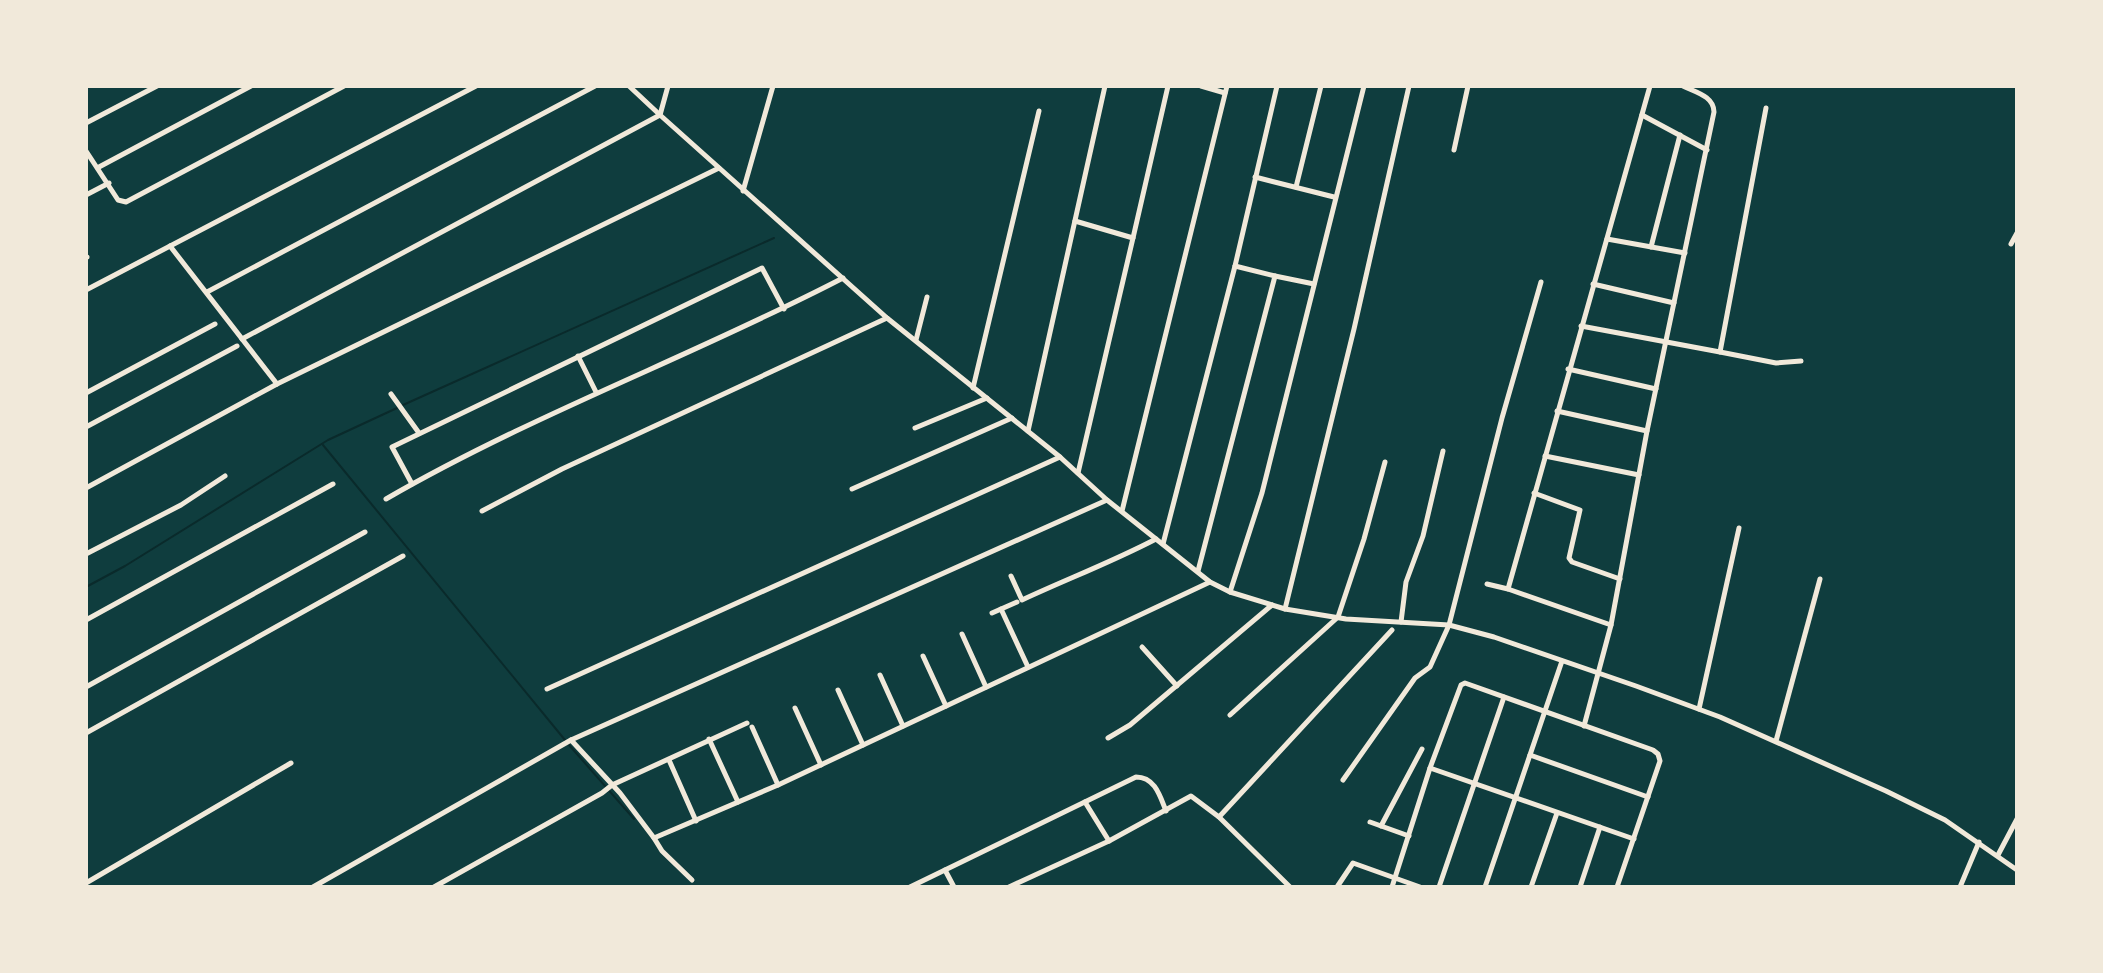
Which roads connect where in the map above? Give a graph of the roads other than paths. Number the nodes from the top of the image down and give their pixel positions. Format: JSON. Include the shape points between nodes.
{"nodes":[{"id":1,"x":157,"y":86,"type":"edge"},
{"id":2,"x":251,"y":86,"type":"edge"},
{"id":3,"x":344,"y":86,"type":"edge"},
{"id":4,"x":476,"y":86,"type":"edge"},
{"id":5,"x":595,"y":86,"type":"edge"},
{"id":6,"x":629,"y":86,"type":"edge"},
{"id":7,"x":668,"y":86,"type":"edge"},
{"id":8,"x":773,"y":86,"type":"edge"},
{"id":9,"x":1105,"y":86,"type":"edge"},
{"id":10,"x":1168,"y":86,"type":"edge"},
{"id":11,"x":1201,"y":86,"type":"edge"},
{"id":12,"x":1277,"y":86,"type":"edge"},
{"id":13,"x":1321,"y":86,"type":"edge"},
{"id":14,"x":1364,"y":86,"type":"edge"},
{"id":15,"x":1409,"y":86,"type":"edge"},
{"id":16,"x":1468,"y":86,"type":"edge"},
{"id":17,"x":1650,"y":86,"type":"edge"},
{"id":18,"x":1683,"y":86,"type":"edge"},
{"id":19,"x":1226,"y":89,"type":"edge"},
{"id":20,"x":1766,"y":108,"type":"dead end"},
{"id":21,"x":1039,"y":111,"type":"dead end"},
{"id":22,"x":660,"y":115,"type":"junction"},
{"id":23,"x":1642,"y":115,"type":"junction"},
{"id":24,"x":86,"y":123,"type":"edge"},
{"id":25,"x":1680,"y":135,"type":"junction"},
{"id":26,"x":1454,"y":150,"type":"dead end"},
{"id":27,"x":1707,"y":150,"type":"junction"},
{"id":28,"x":86,"y":151,"type":"edge"},
{"id":29,"x":99,"y":167,"type":"junction"},
{"id":30,"x":719,"y":168,"type":"junction"},
{"id":31,"x":1255,"y":177,"type":"junction"},
{"id":32,"x":109,"y":183,"type":"junction"},
{"id":33,"x":1296,"y":187,"type":"junction"},
{"id":34,"x":743,"y":191,"type":"junction"},
{"id":35,"x":86,"y":195,"type":"edge"},
{"id":36,"x":1334,"y":197,"type":"junction"},
{"id":37,"x":1075,"y":221,"type":"junction"},
{"id":38,"x":2017,"y":233,"type":"edge"},
{"id":39,"x":1133,"y":238,"type":"junction"},
{"id":40,"x":1607,"y":239,"type":"junction"},
{"id":41,"x":2011,"y":244,"type":"dead end"},
{"id":42,"x":170,"y":246,"type":"junction"},
{"id":43,"x":1651,"y":247,"type":"junction"},
{"id":44,"x":1685,"y":253,"type":"junction"},
{"id":45,"x":1235,"y":266,"type":"junction"},
{"id":46,"x":1275,"y":276,"type":"junction"},
{"id":47,"x":843,"y":278,"type":"junction"},
{"id":48,"x":1541,"y":282,"type":"dead end"},
{"id":49,"x":1314,"y":284,"type":"junction"},
{"id":50,"x":1593,"y":284,"type":"junction"},
{"id":51,"x":86,"y":290,"type":"edge"},
{"id":52,"x":207,"y":292,"type":"junction"},
{"id":53,"x":927,"y":297,"type":"dead end"},
{"id":54,"x":1674,"y":303,"type":"junction"},
{"id":55,"x":784,"y":309,"type":"junction"},
{"id":56,"x":887,"y":318,"type":"junction"},
{"id":57,"x":215,"y":324,"type":"dead end"},
{"id":58,"x":1581,"y":326,"type":"junction"},
{"id":59,"x":242,"y":339,"type":"junction"},
{"id":60,"x":916,"y":340,"type":"junction"},
{"id":61,"x":1667,"y":342,"type":"junction"},
{"id":62,"x":237,"y":346,"type":"dead end"},
{"id":63,"x":1720,"y":352,"type":"junction"},
{"id":64,"x":578,"y":356,"type":"junction"},
{"id":65,"x":1801,"y":361,"type":"dead end"},
{"id":66,"x":1568,"y":369,"type":"junction"},
{"id":67,"x":277,"y":384,"type":"junction"},
{"id":68,"x":973,"y":388,"type":"junction"},
{"id":69,"x":1656,"y":389,"type":"junction"},
{"id":70,"x":596,"y":392,"type":"junction"},
{"id":71,"x":86,"y":393,"type":"edge"},
{"id":72,"x":391,"y":394,"type":"dead end"},
{"id":73,"x":987,"y":398,"type":"junction"},
{"id":74,"x":1557,"y":411,"type":"junction"},
{"id":75,"x":1013,"y":418,"type":"junction"},
{"id":76,"x":86,"y":427,"type":"edge"},
{"id":77,"x":915,"y":428,"type":"dead end"},
{"id":78,"x":1028,"y":431,"type":"junction"},
{"id":79,"x":1647,"y":431,"type":"junction"},
{"id":80,"x":419,"y":433,"type":"junction"},
{"id":81,"x":1443,"y":451,"type":"dead end"},
{"id":82,"x":1545,"y":456,"type":"junction"},
{"id":83,"x":1060,"y":457,"type":"junction"},
{"id":84,"x":1385,"y":462,"type":"dead end"},
{"id":85,"x":1078,"y":473,"type":"junction"},
{"id":86,"x":1639,"y":475,"type":"junction"},
{"id":87,"x":225,"y":476,"type":"dead end"},
{"id":88,"x":333,"y":484,"type":"dead end"},
{"id":89,"x":412,"y":484,"type":"junction"},
{"id":90,"x":86,"y":488,"type":"edge"},
{"id":91,"x":852,"y":489,"type":"dead end"},
{"id":92,"x":1534,"y":493,"type":"junction"},
{"id":93,"x":386,"y":499,"type":"dead end"},
{"id":94,"x":1107,"y":500,"type":"junction"},
{"id":95,"x":482,"y":511,"type":"dead end"},
{"id":96,"x":1122,"y":511,"type":"junction"},
{"id":97,"x":1739,"y":528,"type":"dead end"},
{"id":98,"x":365,"y":532,"type":"dead end"},
{"id":99,"x":1156,"y":539,"type":"junction"},
{"id":100,"x":1163,"y":544,"type":"junction"},
{"id":101,"x":86,"y":554,"type":"edge"},
{"id":102,"x":403,"y":556,"type":"dead end"},
{"id":103,"x":1198,"y":572,"type":"junction"},
{"id":104,"x":1011,"y":576,"type":"dead end"},
{"id":105,"x":1620,"y":579,"type":"junction"},
{"id":106,"x":1820,"y":579,"type":"dead end"},
{"id":107,"x":1210,"y":582,"type":"junction"},
{"id":108,"x":1487,"y":584,"type":"dead end"},
{"id":109,"x":1508,"y":589,"type":"junction"},
{"id":110,"x":1230,"y":592,"type":"junction"},
{"id":111,"x":1017,"y":602,"type":"dead end"},
{"id":112,"x":1272,"y":605,"type":"junction"},
{"id":113,"x":1001,"y":609,"type":"junction"},
{"id":114,"x":1285,"y":609,"type":"junction"},
{"id":115,"x":992,"y":613,"type":"dead end"},
{"id":116,"x":1338,"y":617,"type":"junction"},
{"id":117,"x":86,"y":620,"type":"edge"},
{"id":118,"x":1401,"y":622,"type":"junction"},
{"id":119,"x":1449,"y":625,"type":"junction"},
{"id":120,"x":1611,"y":625,"type":"junction"},
{"id":121,"x":1392,"y":630,"type":"dead end"},
{"id":122,"x":962,"y":634,"type":"dead end"},
{"id":123,"x":1142,"y":647,"type":"dead end"},
{"id":124,"x":923,"y":656,"type":"dead end"},
{"id":125,"x":1562,"y":661,"type":"junction"},
{"id":126,"x":1028,"y":667,"type":"junction"},
{"id":127,"x":1599,"y":673,"type":"junction"},
{"id":128,"x":880,"y":675,"type":"dead end"},
{"id":129,"x":1177,"y":686,"type":"junction"},
{"id":130,"x":86,"y":687,"type":"edge"},
{"id":131,"x":986,"y":687,"type":"junction"},
{"id":132,"x":547,"y":689,"type":"dead end"},
{"id":133,"x":838,"y":690,"type":"dead end"},
{"id":134,"x":1504,"y":697,"type":"junction"},
{"id":135,"x":946,"y":706,"type":"junction"},
{"id":136,"x":795,"y":708,"type":"dead end"},
{"id":137,"x":1699,"y":709,"type":"junction"},
{"id":138,"x":1545,"y":712,"type":"junction"},
{"id":139,"x":1230,"y":715,"type":"dead end"},
{"id":140,"x":903,"y":726,"type":"junction"},
{"id":141,"x":1584,"y":726,"type":"junction"},
{"id":142,"x":86,"y":733,"type":"edge"},
{"id":143,"x":1108,"y":738,"type":"dead end"},
{"id":144,"x":709,"y":739,"type":"junction"},
{"id":145,"x":571,"y":740,"type":"junction"},
{"id":146,"x":1776,"y":741,"type":"junction"},
{"id":147,"x":863,"y":745,"type":"junction"},
{"id":148,"x":1422,"y":749,"type":"dead end"},
{"id":149,"x":1530,"y":755,"type":"junction"},
{"id":150,"x":669,"y":760,"type":"junction"},
{"id":151,"x":291,"y":763,"type":"dead end"},
{"id":152,"x":821,"y":765,"type":"junction"},
{"id":153,"x":1430,"y":768,"type":"junction"},
{"id":154,"x":1343,"y":780,"type":"dead end"},
{"id":155,"x":1473,"y":783,"type":"junction"},
{"id":156,"x":611,"y":785,"type":"junction"},
{"id":157,"x":778,"y":785,"type":"junction"},
{"id":158,"x":1516,"y":797,"type":"junction"},
{"id":159,"x":1648,"y":797,"type":"junction"},
{"id":160,"x":738,"y":802,"type":"junction"},
{"id":161,"x":1085,"y":802,"type":"junction"},
{"id":162,"x":1166,"y":811,"type":"junction"},
{"id":163,"x":1557,"y":813,"type":"junction"},
{"id":164,"x":1219,"y":817,"type":"junction"},
{"id":165,"x":2017,"y":819,"type":"edge"},
{"id":166,"x":696,"y":821,"type":"junction"},
{"id":167,"x":1370,"y":822,"type":"dead end"},
{"id":168,"x":1381,"y":826,"type":"junction"},
{"id":169,"x":1600,"y":827,"type":"junction"},
{"id":170,"x":1409,"y":836,"type":"junction"},
{"id":171,"x":654,"y":838,"type":"junction"},
{"id":172,"x":1634,"y":839,"type":"junction"},
{"id":173,"x":1109,"y":841,"type":"junction"},
{"id":174,"x":1979,"y":842,"type":"junction"},
{"id":175,"x":1998,"y":855,"type":"junction"},
{"id":176,"x":945,"y":870,"type":"junction"},
{"id":177,"x":2017,"y":870,"type":"edge"},
{"id":178,"x":1395,"y":878,"type":"junction"},
{"id":179,"x":692,"y":880,"type":"dead end"},
{"id":180,"x":86,"y":883,"type":"edge"},
{"id":181,"x":313,"y":887,"type":"edge"},
{"id":182,"x":434,"y":887,"type":"edge"},
{"id":183,"x":910,"y":887,"type":"edge"},
{"id":184,"x":954,"y":887,"type":"edge"},
{"id":185,"x":1009,"y":887,"type":"edge"},
{"id":186,"x":1290,"y":887,"type":"edge"},
{"id":187,"x":1337,"y":887,"type":"edge"},
{"id":188,"x":1392,"y":887,"type":"edge"},
{"id":189,"x":1420,"y":887,"type":"edge"},
{"id":190,"x":1439,"y":887,"type":"edge"},
{"id":191,"x":1485,"y":887,"type":"edge"},
{"id":192,"x":1531,"y":887,"type":"edge"},
{"id":193,"x":1580,"y":887,"type":"edge"},
{"id":194,"x":1617,"y":887,"type":"edge"},
{"id":195,"x":1960,"y":887,"type":"edge"}],
"edges":[{"from":1,"to":24,"type":"street"},
{"from":2,"to":29,"type":"street"},
{"from":3,"to":32,"type":"street","via":[[126,202],[118,200]]},
{"from":4,"to":42,"type":"street"},
{"from":5,"to":52,"type":"street"},
{"from":6,"to":22,"type":"street"},
{"from":7,"to":22,"type":"street"},
{"from":8,"to":34,"type":"street"},
{"from":9,"to":37,"type":"street"},
{"from":10,"to":39,"type":"street"},
{"from":11,"to":19,"type":"street"},
{"from":12,"to":31,"type":"street"},
{"from":13,"to":33,"type":"street"},
{"from":14,"to":36,"type":"street"},
{"from":15,"to":114,"type":"street"},
{"from":16,"to":26,"type":"street"},
{"from":17,"to":23,"type":"street"},
{"from":18,"to":27,"type":"street","via":[[1714,106]]},
{"from":19,"to":96,"type":"street"},
{"from":20,"to":63,"type":"street"},
{"from":21,"to":68,"type":"street"},
{"from":22,"to":30,"type":"street"},
{"from":22,"to":59,"type":"street"},
{"from":23,"to":25,"type":"street"},
{"from":23,"to":40,"type":"street"},
{"from":25,"to":27,"type":"street"},
{"from":25,"to":43,"type":"street"},
{"from":27,"to":44,"type":"street"},
{"from":28,"to":29,"type":"street"},
{"from":29,"to":32,"type":"street"},
{"from":30,"to":34,"type":"street"},
{"from":30,"to":67,"type":"street"},
{"from":31,"to":33,"type":"street"},
{"from":31,"to":45,"type":"street"},
{"from":32,"to":35,"type":"street"},
{"from":33,"to":36,"type":"street"},
{"from":34,"to":47,"type":"street"},
{"from":36,"to":49,"type":"street"},
{"from":37,"to":39,"type":"street"},
{"from":37,"to":78,"type":"street"},
{"from":38,"to":41,"type":"street"},
{"from":39,"to":85,"type":"street"},
{"from":40,"to":43,"type":"street"},
{"from":40,"to":50,"type":"street"},
{"from":42,"to":51,"type":"street"},
{"from":42,"to":52,"type":"street"},
{"from":43,"to":44,"type":"street"},
{"from":44,"to":54,"type":"street"},
{"from":45,"to":46,"type":"street"},
{"from":45,"to":100,"type":"street"},
{"from":46,"to":49,"type":"street"},
{"from":46,"to":103,"type":"street"},
{"from":47,"to":55,"type":"street"},
{"from":47,"to":56,"type":"street"},
{"from":48,"to":119,"type":"street"},
{"from":49,"to":110,"type":"street","via":[[1262,493]]},
{"from":50,"to":54,"type":"street"},
{"from":50,"to":58,"type":"street"},
{"from":52,"to":59,"type":"street"},
{"from":53,"to":60,"type":"street"},
{"from":54,"to":61,"type":"street"},
{"from":55,"to":64,"type":"street","via":[[762,268]]},
{"from":55,"to":70,"type":"street"},
{"from":56,"to":60,"type":"street"},
{"from":56,"to":95,"type":"street"},
{"from":57,"to":71,"type":"street"},
{"from":58,"to":61,"type":"street"},
{"from":58,"to":66,"type":"street"},
{"from":59,"to":67,"type":"street"},
{"from":60,"to":68,"type":"street"},
{"from":61,"to":63,"type":"street"},
{"from":61,"to":69,"type":"street"},
{"from":62,"to":76,"type":"street"},
{"from":63,"to":65,"type":"street","via":[[1776,363]]},
{"from":64,"to":70,"type":"street"},
{"from":64,"to":80,"type":"street"},
{"from":66,"to":69,"type":"street"},
{"from":66,"to":74,"type":"street"},
{"from":67,"to":90,"type":"street"},
{"from":68,"to":73,"type":"street"},
{"from":69,"to":79,"type":"street"},
{"from":70,"to":89,"type":"street"},
{"from":72,"to":80,"type":"street"},
{"from":73,"to":75,"type":"street"},
{"from":73,"to":77,"type":"street"},
{"from":74,"to":79,"type":"street"},
{"from":74,"to":82,"type":"street"},
{"from":75,"to":78,"type":"street"},
{"from":75,"to":91,"type":"street"},
{"from":78,"to":83,"type":"street"},
{"from":79,"to":86,"type":"street"},
{"from":80,"to":89,"type":"street","via":[[392,447]]},
{"from":81,"to":118,"type":"street","via":[[1406,582]]},
{"from":82,"to":86,"type":"street"},
{"from":82,"to":92,"type":"street"},
{"from":83,"to":85,"type":"street"},
{"from":83,"to":132,"type":"street"},
{"from":84,"to":116,"type":"street"},
{"from":85,"to":94,"type":"street"},
{"from":86,"to":105,"type":"street"},
{"from":87,"to":101,"type":"street"},
{"from":88,"to":117,"type":"street"},
{"from":89,"to":93,"type":"street"},
{"from":92,"to":105,"type":"street","via":[[1580,510],[1571,560]]},
{"from":92,"to":109,"type":"street"},
{"from":94,"to":96,"type":"street"},
{"from":94,"to":145,"type":"street"},
{"from":96,"to":99,"type":"street"},
{"from":97,"to":137,"type":"street"},
{"from":98,"to":130,"type":"street"},
{"from":99,"to":100,"type":"street"},
{"from":99,"to":104,"type":"street","via":[[1022,600]]},
{"from":100,"to":103,"type":"street"},
{"from":102,"to":142,"type":"street"},
{"from":103,"to":107,"type":"street"},
{"from":105,"to":120,"type":"street"},
{"from":106,"to":146,"type":"street"},
{"from":107,"to":110,"type":"street"},
{"from":107,"to":126,"type":"street"},
{"from":108,"to":109,"type":"street"},
{"from":109,"to":120,"type":"street"},
{"from":110,"to":112,"type":"street"},
{"from":111,"to":113,"type":"street"},
{"from":112,"to":114,"type":"street"},
{"from":112,"to":129,"type":"street"},
{"from":113,"to":115,"type":"street"},
{"from":113,"to":126,"type":"street"},
{"from":114,"to":116,"type":"street"},
{"from":116,"to":118,"type":"street"},
{"from":116,"to":139,"type":"street"},
{"from":118,"to":119,"type":"street"},
{"from":119,"to":125,"type":"street"},
{"from":119,"to":154,"type":"street","via":[[1430,667],[1415,678]]},
{"from":120,"to":127,"type":"street"},
{"from":121,"to":164,"type":"street"},
{"from":122,"to":131,"type":"street"},
{"from":123,"to":129,"type":"street"},
{"from":124,"to":135,"type":"street"},
{"from":125,"to":127,"type":"street"},
{"from":125,"to":138,"type":"street"},
{"from":126,"to":131,"type":"street"},
{"from":127,"to":137,"type":"street"},
{"from":127,"to":141,"type":"street"},
{"from":128,"to":140,"type":"street"},
{"from":129,"to":143,"type":"street"},
{"from":131,"to":135,"type":"street"},
{"from":133,"to":147,"type":"street"},
{"from":134,"to":138,"type":"street"},
{"from":134,"to":153,"type":"street","via":[[1461,685]]},
{"from":134,"to":155,"type":"street"},
{"from":135,"to":140,"type":"street"},
{"from":136,"to":152,"type":"street"},
{"from":137,"to":146,"type":"street"},
{"from":138,"to":141,"type":"street"},
{"from":138,"to":149,"type":"street"},
{"from":140,"to":147,"type":"street"},
{"from":141,"to":159,"type":"street","via":[[1658,754]]},
{"from":144,"to":150,"type":"street"},
{"from":144,"to":157,"type":"street","via":[[749,725]]},
{"from":144,"to":160,"type":"street"},
{"from":145,"to":156,"type":"street"},
{"from":145,"to":181,"type":"street"},
{"from":146,"to":174,"type":"street","via":[[1945,820]]},
{"from":147,"to":152,"type":"street"},
{"from":148,"to":168,"type":"street"},
{"from":149,"to":158,"type":"street"},
{"from":149,"to":159,"type":"street"},
{"from":150,"to":156,"type":"street"},
{"from":150,"to":166,"type":"street"},
{"from":151,"to":180,"type":"street"},
{"from":152,"to":157,"type":"street"},
{"from":153,"to":155,"type":"street"},
{"from":153,"to":170,"type":"street"},
{"from":155,"to":158,"type":"street"},
{"from":155,"to":190,"type":"street"},
{"from":156,"to":171,"type":"street"},
{"from":156,"to":182,"type":"street"},
{"from":157,"to":160,"type":"street"},
{"from":158,"to":163,"type":"street"},
{"from":158,"to":191,"type":"street"},
{"from":159,"to":172,"type":"street"},
{"from":160,"to":166,"type":"street"},
{"from":161,"to":162,"type":"street","via":[[1142,776],[1152,783]]},
{"from":161,"to":173,"type":"street"},
{"from":161,"to":176,"type":"street"},
{"from":162,"to":164,"type":"street","via":[[1191,796]]},
{"from":162,"to":173,"type":"street"},
{"from":163,"to":169,"type":"street"},
{"from":163,"to":192,"type":"street"},
{"from":164,"to":186,"type":"street"},
{"from":165,"to":175,"type":"street"},
{"from":166,"to":171,"type":"street"},
{"from":167,"to":168,"type":"street"},
{"from":168,"to":170,"type":"street"},
{"from":169,"to":172,"type":"street"},
{"from":169,"to":193,"type":"street"},
{"from":170,"to":178,"type":"street"},
{"from":171,"to":179,"type":"street"},
{"from":172,"to":194,"type":"street"},
{"from":173,"to":185,"type":"street"},
{"from":174,"to":175,"type":"street"},
{"from":174,"to":195,"type":"street"},
{"from":175,"to":177,"type":"street"},
{"from":176,"to":183,"type":"street"},
{"from":176,"to":184,"type":"street"},
{"from":178,"to":187,"type":"street","via":[[1353,863]]},
{"from":178,"to":188,"type":"street"},
{"from":178,"to":189,"type":"street"}]}
